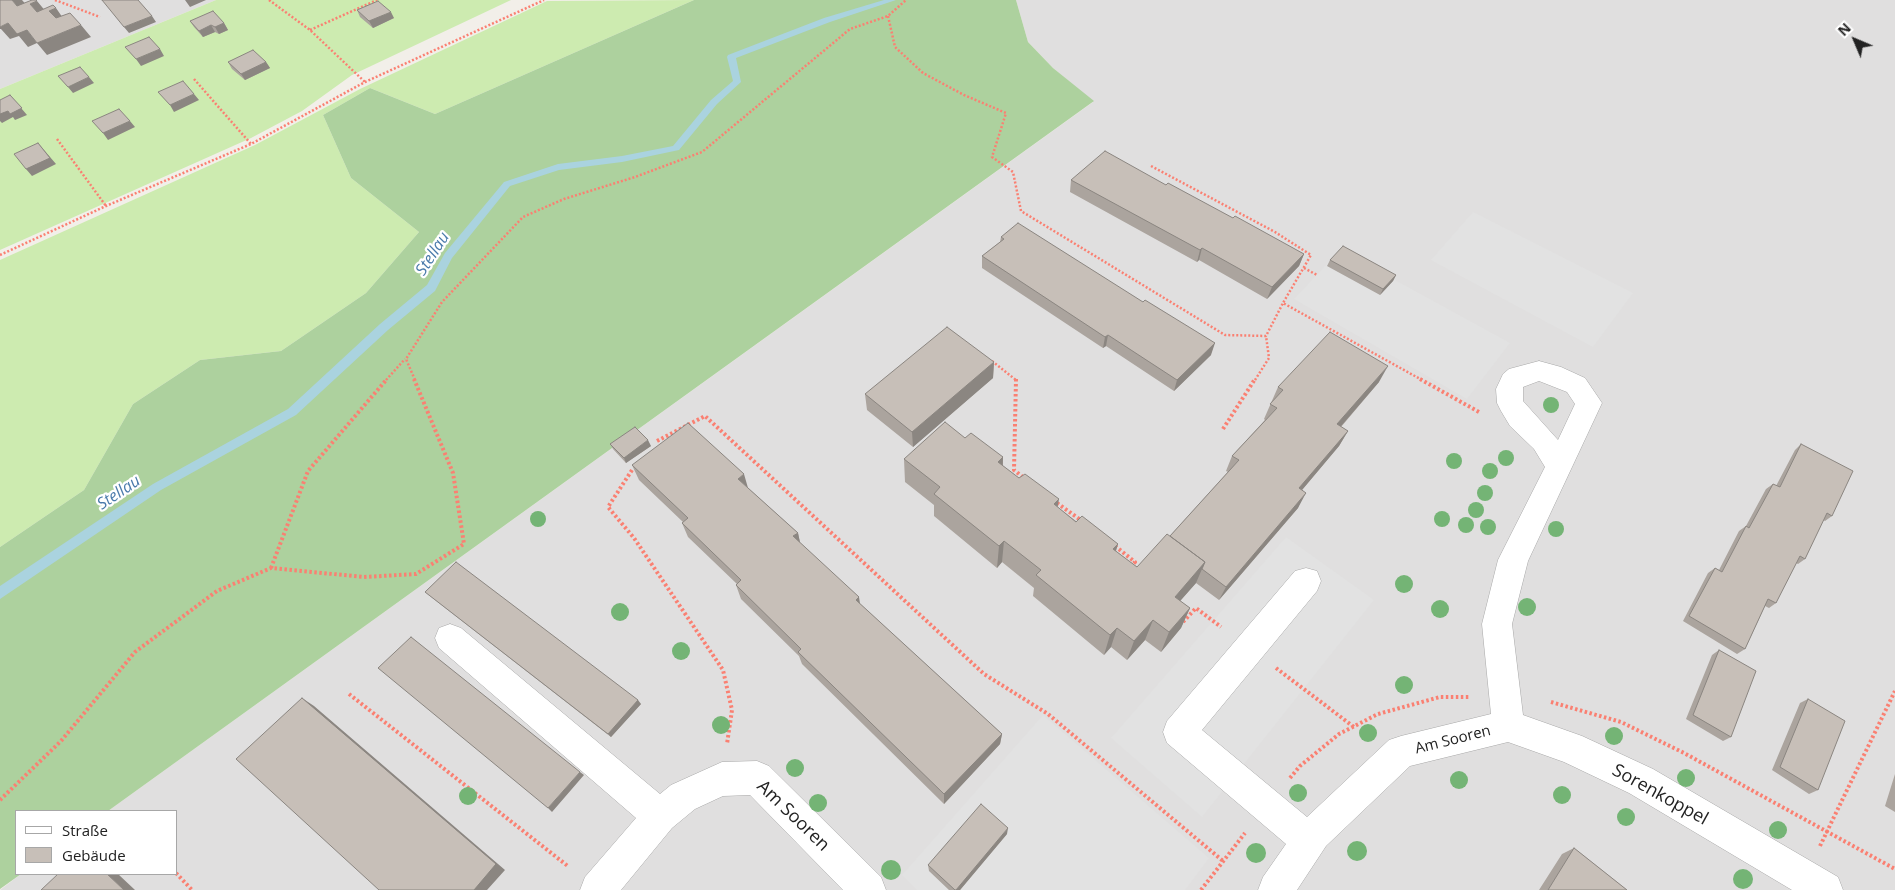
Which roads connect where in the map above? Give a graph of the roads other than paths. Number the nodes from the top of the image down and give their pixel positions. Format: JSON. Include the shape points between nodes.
{"nodes":[{"id":1,"x":1559,"y":466,"type":"junction"},
{"id":2,"x":1306,"y":581,"type":"dead end"},
{"id":3,"x":450,"y":638,"type":"dead end"},
{"id":4,"x":1508,"y":726,"type":"junction"},
{"id":5,"x":660,"y":816,"type":"junction"},
{"id":6,"x":1309,"y":841,"type":"junction"},
{"id":7,"x":1815,"y":884,"type":"edge"},
{"id":8,"x":598,"y":890,"type":"edge"},
{"id":9,"x":868,"y":890,"type":"edge"},
{"id":10,"x":1276,"y":890,"type":"edge"}],
"edges":[{"from":1,"to":1,"type":"street","name":"Am Sooren","via":[[1589,403],[1584,394],[1565,379],[1539,371],[1527,372],[1512,381],[1510,403],[1520,418],[1544,441]]},
{"from":1,"to":4,"type":"street","name":"Am Sooren","via":[[1513,560],[1497,624]]},
{"from":2,"to":6,"type":"street","via":[[1179,732]]},
{"from":3,"to":5,"type":"street"},
{"from":4,"to":6,"type":"street","name":"Am Sooren","via":[[1401,752]]},
{"from":4,"to":7,"type":"street","name":"Sorenkoppel","via":[[1570,748],[1641,781]]},
{"from":5,"to":8,"type":"street","name":"Am Sooren"},
{"from":5,"to":9,"type":"street","name":"Am Sooren","via":[[683,797],[722,779],[757,778]]},
{"from":6,"to":10,"type":"street","name":"Am Sooren"}]}
